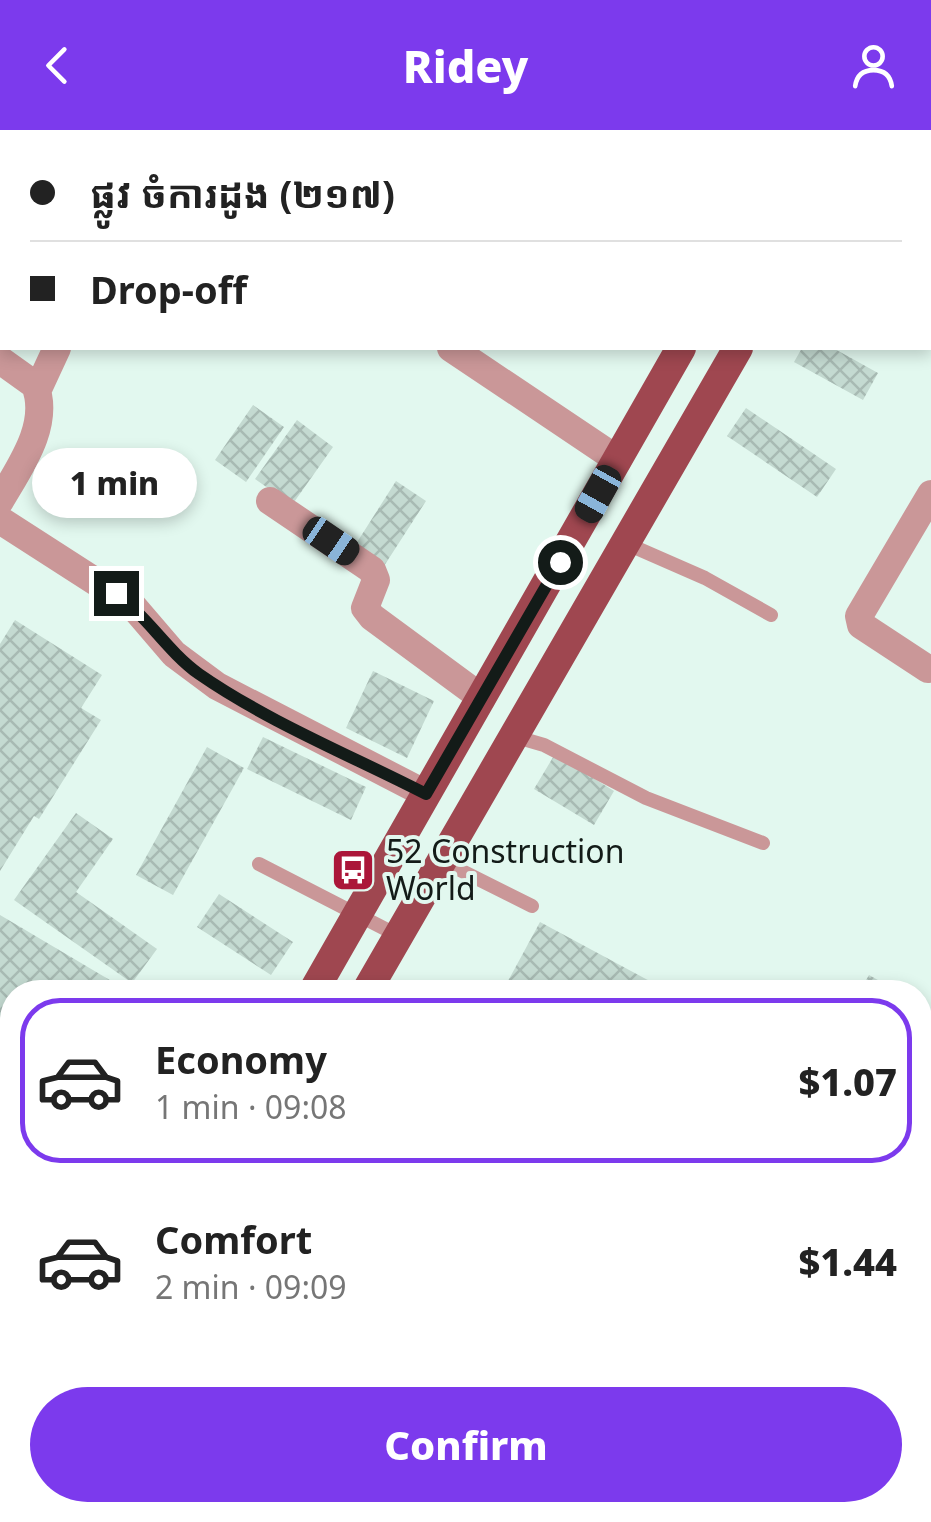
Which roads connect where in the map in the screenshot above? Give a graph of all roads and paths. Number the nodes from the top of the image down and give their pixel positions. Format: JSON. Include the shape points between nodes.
{"nodes":[{"id":1,"x":56,"y":350,"type":"edge"},
{"id":2,"x":453,"y":350,"type":"edge"},
{"id":3,"x":680,"y":350,"type":"edge"},
{"id":4,"x":737,"y":350,"type":"edge"},
{"id":5,"x":0,"y":360,"type":"edge"},
{"id":6,"x":38,"y":390,"type":"junction"},
{"id":7,"x":618,"y":460,"type":"junction"},
{"id":8,"x":931,"y":494,"type":"edge"},
{"id":9,"x":270,"y":500,"type":"dead end"},
{"id":10,"x":0,"y":502,"type":"edge"},
{"id":11,"x":0,"y":520,"type":"edge"},
{"id":12,"x":625,"y":543,"type":"junction"},
{"id":13,"x":771,"y":615,"type":"dead end"},
{"id":14,"x":928,"y":669,"type":"dead end"},
{"id":15,"x":482,"y":698,"type":"junction"},
{"id":16,"x":513,"y":736,"type":"junction"},
{"id":17,"x":426,"y":794,"type":"junction"},
{"id":18,"x":763,"y":843,"type":"dead end"},
{"id":19,"x":441,"y":861,"type":"junction"},
{"id":20,"x":259,"y":864,"type":"dead end"},
{"id":21,"x":532,"y":906,"type":"dead end"},
{"id":22,"x":358,"y":914,"type":"junction"},
{"id":23,"x":399,"y":936,"type":"junction"},
{"id":24,"x":320,"y":980,"type":"edge"},
{"id":25,"x":382,"y":980,"type":"edge"}],
"edges":[{"from":1,"to":6,"type":"street"},
{"from":2,"to":7,"type":"street"},
{"from":3,"to":7,"type":"main road"},
{"from":4,"to":12,"type":"main road"},
{"from":5,"to":6,"type":"street"},
{"from":6,"to":10,"type":"street","via":[[29,452]]},
{"from":7,"to":15,"type":"main road"},
{"from":8,"to":14,"type":"street","via":[[860,616],[860,626]]},
{"from":9,"to":15,"type":"street","via":[[372,570],[376,580],[365,608],[372,617]]},
{"from":11,"to":17,"type":"street","via":[[132,605],[174,654],[216,686]]},
{"from":12,"to":13,"type":"lane"},
{"from":12,"to":16,"type":"main road"},
{"from":15,"to":17,"type":"main road"},
{"from":16,"to":18,"type":"lane"},
{"from":16,"to":19,"type":"main road"},
{"from":17,"to":22,"type":"main road"},
{"from":19,"to":21,"type":"lane"},
{"from":19,"to":23,"type":"main road"},
{"from":20,"to":22,"type":"lane"},
{"from":22,"to":23,"type":"lane"},
{"from":22,"to":24,"type":"main road"},
{"from":23,"to":25,"type":"main road"}]}
